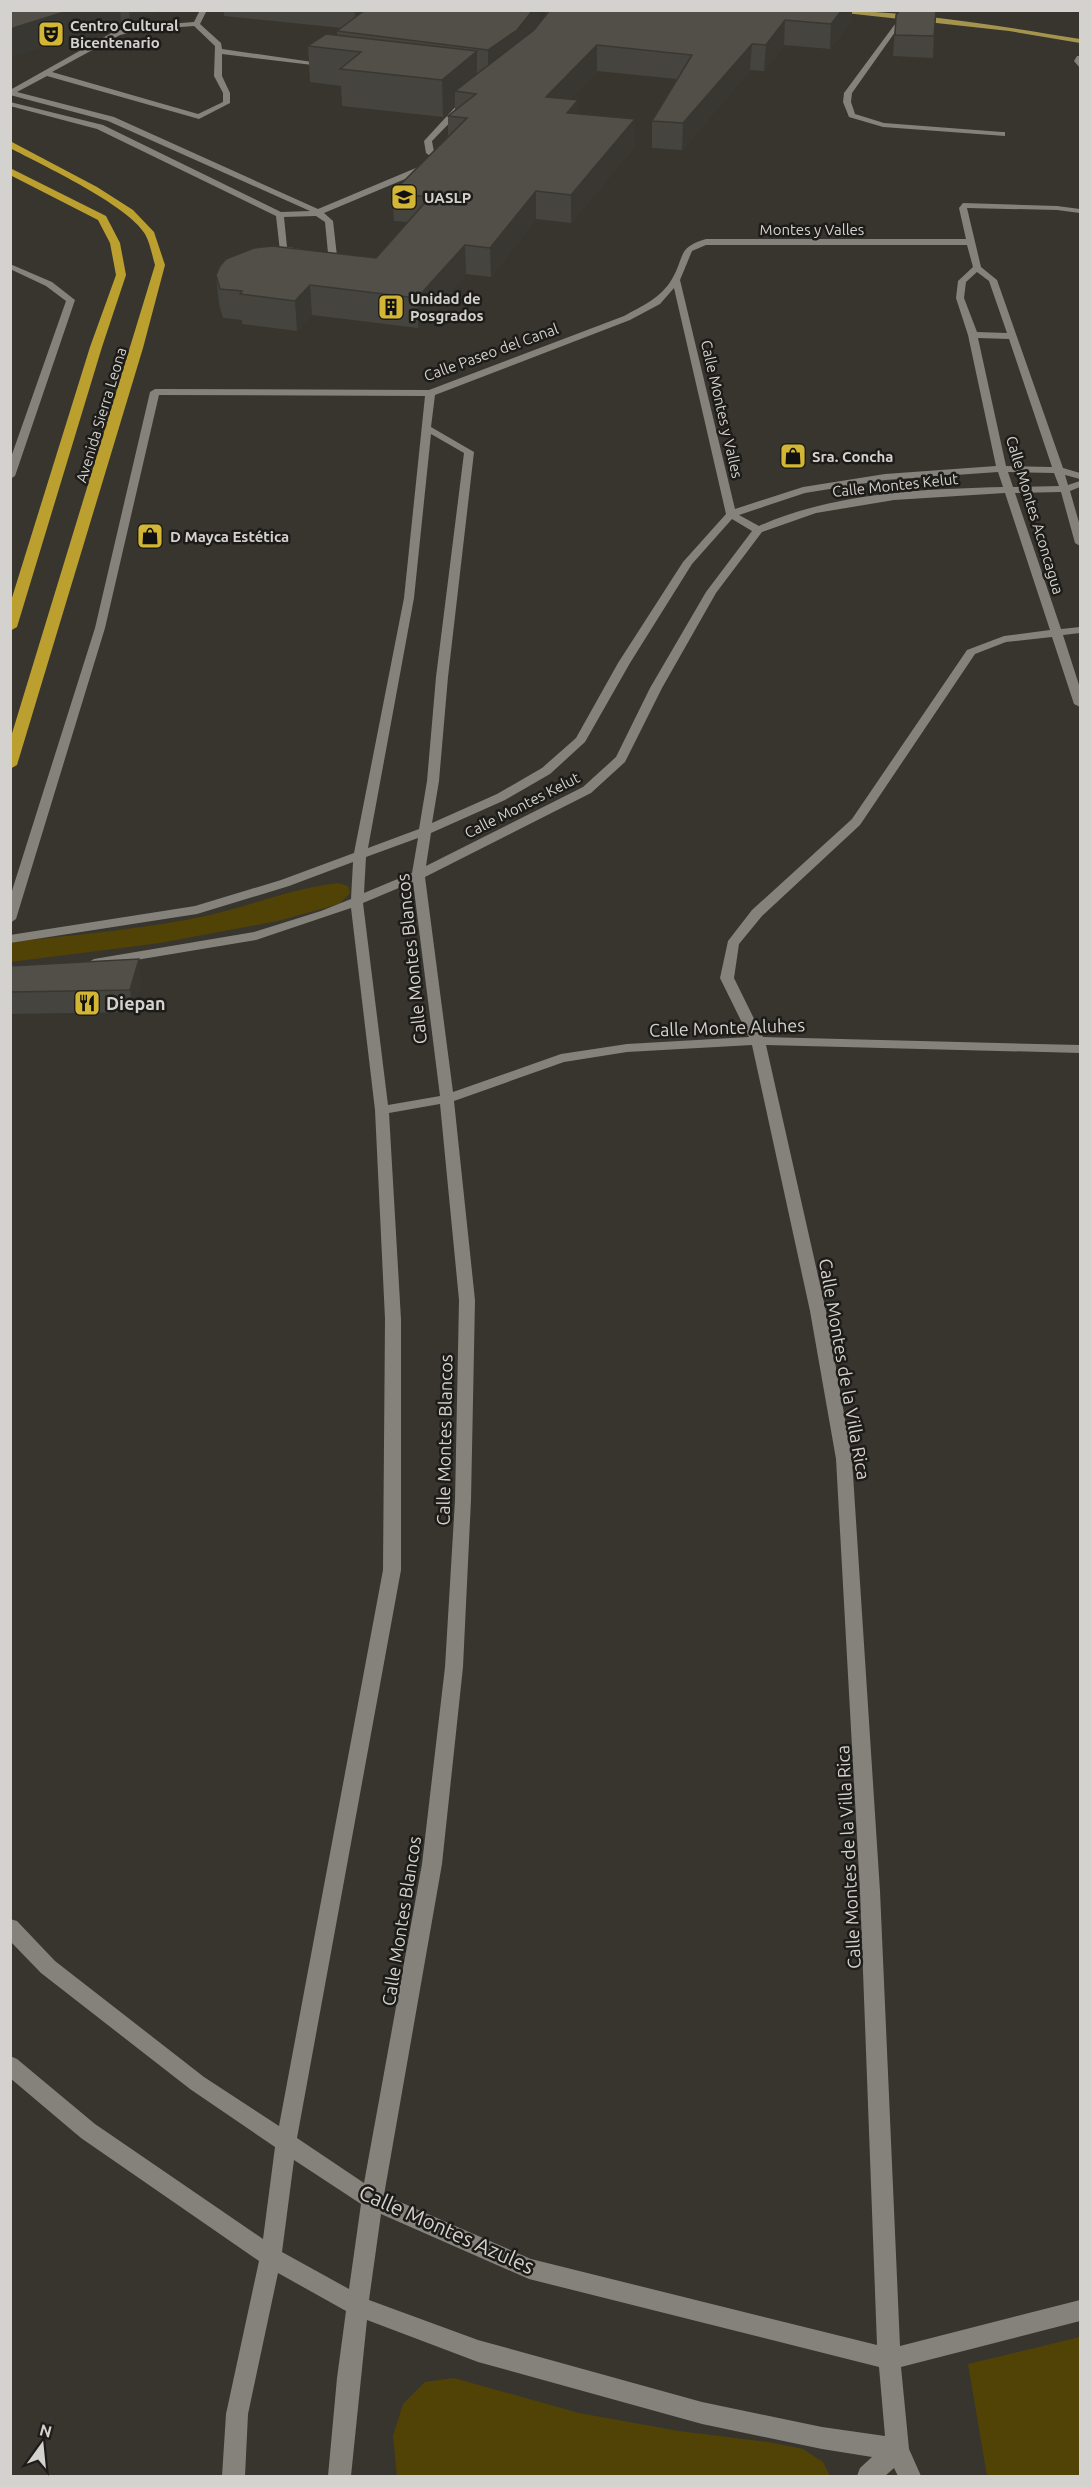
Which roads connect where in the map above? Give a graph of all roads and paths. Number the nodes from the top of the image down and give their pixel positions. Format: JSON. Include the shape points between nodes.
{"nodes":[{"id":1,"x":204,"y":10,"type":"edge"},
{"id":2,"x":821,"y":10,"type":"edge"},
{"id":3,"x":901,"y":18,"type":"junction"},
{"id":4,"x":196,"y":24,"type":"junction"},
{"id":5,"x":1080,"y":40,"type":"edge"},
{"id":6,"x":219,"y":51,"type":"junction"},
{"id":7,"x":1080,"y":58,"type":"edge"},
{"id":8,"x":338,"y":66,"type":"edge"},
{"id":9,"x":1080,"y":66,"type":"edge"},
{"id":10,"x":46,"y":73,"type":"junction"},
{"id":11,"x":11,"y":93,"type":"edge"},
{"id":12,"x":468,"y":100,"type":"edge"},
{"id":13,"x":10,"y":104,"type":"edge"},
{"id":14,"x":111,"y":119,"type":"junction"},
{"id":15,"x":91,"y":125,"type":"junction"},
{"id":16,"x":1002,"y":134,"type":"dead end"},
{"id":17,"x":10,"y":144,"type":"edge"},
{"id":18,"x":10,"y":157,"type":"edge"},
{"id":19,"x":10,"y":171,"type":"edge"},
{"id":20,"x":89,"y":187,"type":"junction"},
{"id":21,"x":1080,"y":211,"type":"edge"},
{"id":22,"x":317,"y":213,"type":"junction"},
{"id":23,"x":279,"y":215,"type":"junction"},
{"id":24,"x":971,"y":242,"type":"junction"},
{"id":25,"x":10,"y":266,"type":"edge"},
{"id":26,"x":977,"y":268,"type":"junction"},
{"id":27,"x":676,"y":280,"type":"junction"},
{"id":28,"x":973,"y":335,"type":"junction"},
{"id":29,"x":1013,"y":336,"type":"junction"},
{"id":30,"x":430,"y":393,"type":"junction"},
{"id":31,"x":425,"y":426,"type":"junction"},
{"id":32,"x":1002,"y":469,"type":"junction"},
{"id":33,"x":1058,"y":470,"type":"junction"},
{"id":34,"x":10,"y":476,"type":"edge"},
{"id":35,"x":1080,"y":476,"type":"edge"},
{"id":36,"x":1080,"y":484,"type":"edge"},
{"id":37,"x":1065,"y":489,"type":"junction"},
{"id":38,"x":1010,"y":491,"type":"junction"},
{"id":39,"x":731,"y":514,"type":"junction"},
{"id":40,"x":758,"y":530,"type":"junction"},
{"id":41,"x":1080,"y":543,"type":"edge"},
{"id":42,"x":10,"y":627,"type":"edge"},
{"id":43,"x":1080,"y":630,"type":"edge"},
{"id":44,"x":1056,"y":631,"type":"junction"},
{"id":45,"x":1080,"y":704,"type":"edge"},
{"id":46,"x":17,"y":720,"type":"edge"},
{"id":47,"x":10,"y":765,"type":"edge"},
{"id":48,"x":423,"y":832,"type":"junction"},
{"id":49,"x":360,"y":856,"type":"junction"},
{"id":50,"x":418,"y":875,"type":"junction"},
{"id":51,"x":357,"y":902,"type":"junction"},
{"id":52,"x":10,"y":919,"type":"edge"},
{"id":53,"x":10,"y":939,"type":"edge"},
{"id":54,"x":80,"y":965,"type":"edge"},
{"id":55,"x":758,"y":1041,"type":"junction"},
{"id":56,"x":1080,"y":1049,"type":"edge"},
{"id":57,"x":447,"y":1099,"type":"junction"},
{"id":58,"x":382,"y":1110,"type":"junction"},
{"id":59,"x":10,"y":1927,"type":"edge"},
{"id":60,"x":10,"y":2065,"type":"edge"},
{"id":61,"x":286,"y":2142,"type":"junction"},
{"id":62,"x":372,"y":2200,"type":"junction"},
{"id":63,"x":271,"y":2257,"type":"junction"},
{"id":64,"x":358,"y":2306,"type":"junction"},
{"id":65,"x":1080,"y":2311,"type":"edge"},
{"id":66,"x":889,"y":2359,"type":"junction"},
{"id":67,"x":898,"y":2449,"type":"junction"},
{"id":68,"x":233,"y":2476,"type":"edge"},
{"id":69,"x":339,"y":2476,"type":"edge"},
{"id":70,"x":868,"y":2476,"type":"edge"},
{"id":71,"x":909,"y":2476,"type":"edge"}],
"edges":[{"from":1,"to":4,"type":"street"},
{"from":2,"to":3,"type":"main road"},
{"from":3,"to":5,"type":"main road"},
{"from":3,"to":16,"type":"street","via":[[848,93],[852,116],[883,125]]},
{"from":4,"to":6,"type":"street","via":[[211,36]]},
{"from":4,"to":10,"type":"street","via":[[118,33]]},
{"from":6,"to":8,"type":"street"},
{"from":6,"to":10,"type":"street","via":[[219,79],[228,97],[226,103],[199,117]]},
{"from":7,"to":9,"type":"street"},
{"from":10,"to":11,"type":"street"},
{"from":11,"to":14,"type":"street"},
{"from":12,"to":22,"type":"street","via":[[428,141],[430,153],[438,158],[426,167]]},
{"from":13,"to":15,"type":"street"},
{"from":14,"to":15,"type":"street"},
{"from":14,"to":22,"type":"street"},
{"from":15,"to":23,"type":"street"},
{"from":17,"to":20,"type":"highway","name":"Avenida Sierra Leona"},
{"from":18,"to":20,"type":"highway"},
{"from":19,"to":42,"type":"highway","name":"Avenida Sierra Leona","via":[[102,218],[115,243],[121,275]]},
{"from":20,"to":46,"type":"highway","name":"Avenida Sierra Leona","via":[[129,212],[148,232],[160,264],[137,348]]},
{"from":21,"to":24,"type":"street","name":"Calle Montes Aconcagua","via":[[966,205],[963,208]]},
{"from":22,"to":23,"type":"street"},
{"from":22,"to":23,"type":"street","via":[[329,221],[333,256],[283,249]]},
{"from":24,"to":26,"type":"street","name":"Calle Montes Aconcagua"},
{"from":24,"to":27,"type":"street","name":"Montes y Valles","via":[[706,242],[688,250]]},
{"from":25,"to":34,"type":"street","via":[[49,284],[70,300]]},
{"from":26,"to":28,"type":"street","name":"Calle Montes Aconcagua","via":[[962,281],[960,298]]},
{"from":26,"to":29,"type":"street","name":"Calle Montes Aconcagua","via":[[993,280]]},
{"from":27,"to":30,"type":"street","name":"Calle Paseo del Canal","via":[[657,302],[627,318]]},
{"from":27,"to":39,"type":"street","name":"Calle Montes y Valles"},
{"from":28,"to":29,"type":"street"},
{"from":28,"to":32,"type":"street","name":"Calle Montes Aconcagua"},
{"from":29,"to":33,"type":"street","name":"Calle Montes Aconcagua"},
{"from":30,"to":31,"type":"street"},
{"from":30,"to":52,"type":"street","name":"Calle Paseo del Canal","via":[[154,392],[100,628]]},
{"from":31,"to":48,"type":"street","name":"Calle Montes Blancos","via":[[469,452],[433,781]]},
{"from":31,"to":49,"type":"street","via":[[409,598]]},
{"from":32,"to":33,"type":"street","name":"Calle Montes Kelut"},
{"from":32,"to":38,"type":"street","name":"Calle Montes Aconcagua"},
{"from":32,"to":39,"type":"street","name":"Calle Montes Kelut","via":[[833,484]]},
{"from":33,"to":35,"type":"street","name":"Calle Montes Kelut"},
{"from":33,"to":37,"type":"street","name":"Calle Montes Aconcagua"},
{"from":36,"to":37,"type":"street","name":"Calle Montes Kelut"},
{"from":37,"to":38,"type":"street","name":"Calle Montes Kelut"},
{"from":37,"to":41,"type":"street","name":"Calle Montes Aconcagua"},
{"from":38,"to":40,"type":"street","name":"Calle Montes Kelut","via":[[894,497],[815,510]]},
{"from":38,"to":44,"type":"street","name":"Calle Montes Aconcagua"},
{"from":39,"to":40,"type":"street"},
{"from":39,"to":48,"type":"street","name":"Calle Montes Kelut","via":[[688,562],[581,740],[546,771],[501,797]]},
{"from":40,"to":50,"type":"street","name":"Calle Montes Kelut","via":[[711,592],[621,759],[587,790]]},
{"from":43,"to":44,"type":"street","name":"Calle Montes de la Villa Rica"},
{"from":44,"to":45,"type":"street","name":"Calle Montes Aconcagua"},
{"from":44,"to":55,"type":"street","name":"Calle Montes de la Villa Rica","via":[[1004,639],[971,652],[856,822],[757,913],[733,944],[727,978]]},
{"from":46,"to":47,"type":"highway","name":"Avenida Sierra Leona"},
{"from":48,"to":49,"type":"street","name":"Calle Montes Kelut"},
{"from":48,"to":50,"type":"street","name":"Calle Montes Blancos"},
{"from":49,"to":51,"type":"street"},
{"from":49,"to":53,"type":"street","name":"Calle Montes Kelut","via":[[197,910]]},
{"from":50,"to":51,"type":"street","name":"Calle Montes Kelut"},
{"from":50,"to":57,"type":"street","name":"Calle Montes Blancos"},
{"from":51,"to":54,"type":"street","name":"Calle Montes Kelut","via":[[256,936]]},
{"from":51,"to":58,"type":"street"},
{"from":55,"to":56,"type":"street","name":"Calle Monte Aluhes"},
{"from":55,"to":57,"type":"street","name":"Calle Monte Aluhes","via":[[627,1048],[561,1058]]},
{"from":55,"to":66,"type":"street","name":"Calle Montes de la Villa Rica","via":[[818,1311],[844,1459],[870,1891]]},
{"from":57,"to":58,"type":"street","name":"Calle Monte Aluhes"},
{"from":57,"to":62,"type":"street","name":"Calle Montes Blancos","via":[[467,1300],[463,1500],[454,1667],[432,1864]]},
{"from":58,"to":61,"type":"street","via":[[393,1319],[392,1570]]},
{"from":59,"to":61,"type":"street","name":"Calle Montes Azules","via":[[48,1967],[197,2083]]},
{"from":60,"to":63,"type":"street","via":[[88,2131]]},
{"from":61,"to":62,"type":"street","name":"Calle Montes Azules"},
{"from":61,"to":63,"type":"street"},
{"from":62,"to":64,"type":"street","name":"Calle Montes Blancos"},
{"from":62,"to":66,"type":"street","name":"Calle Montes Azules","via":[[529,2269]]},
{"from":63,"to":64,"type":"street"},
{"from":63,"to":68,"type":"street","via":[[237,2414]]},
{"from":64,"to":67,"type":"street","via":[[478,2351],[702,2413]]},
{"from":64,"to":69,"type":"street","name":"Calle Montes Blancos"},
{"from":65,"to":66,"type":"street"},
{"from":66,"to":67,"type":"street","name":"Calle Montes de la Villa Rica"},
{"from":67,"to":70,"type":"street"},
{"from":67,"to":71,"type":"street","name":"Calle Montes de la Villa Rica"}]}
